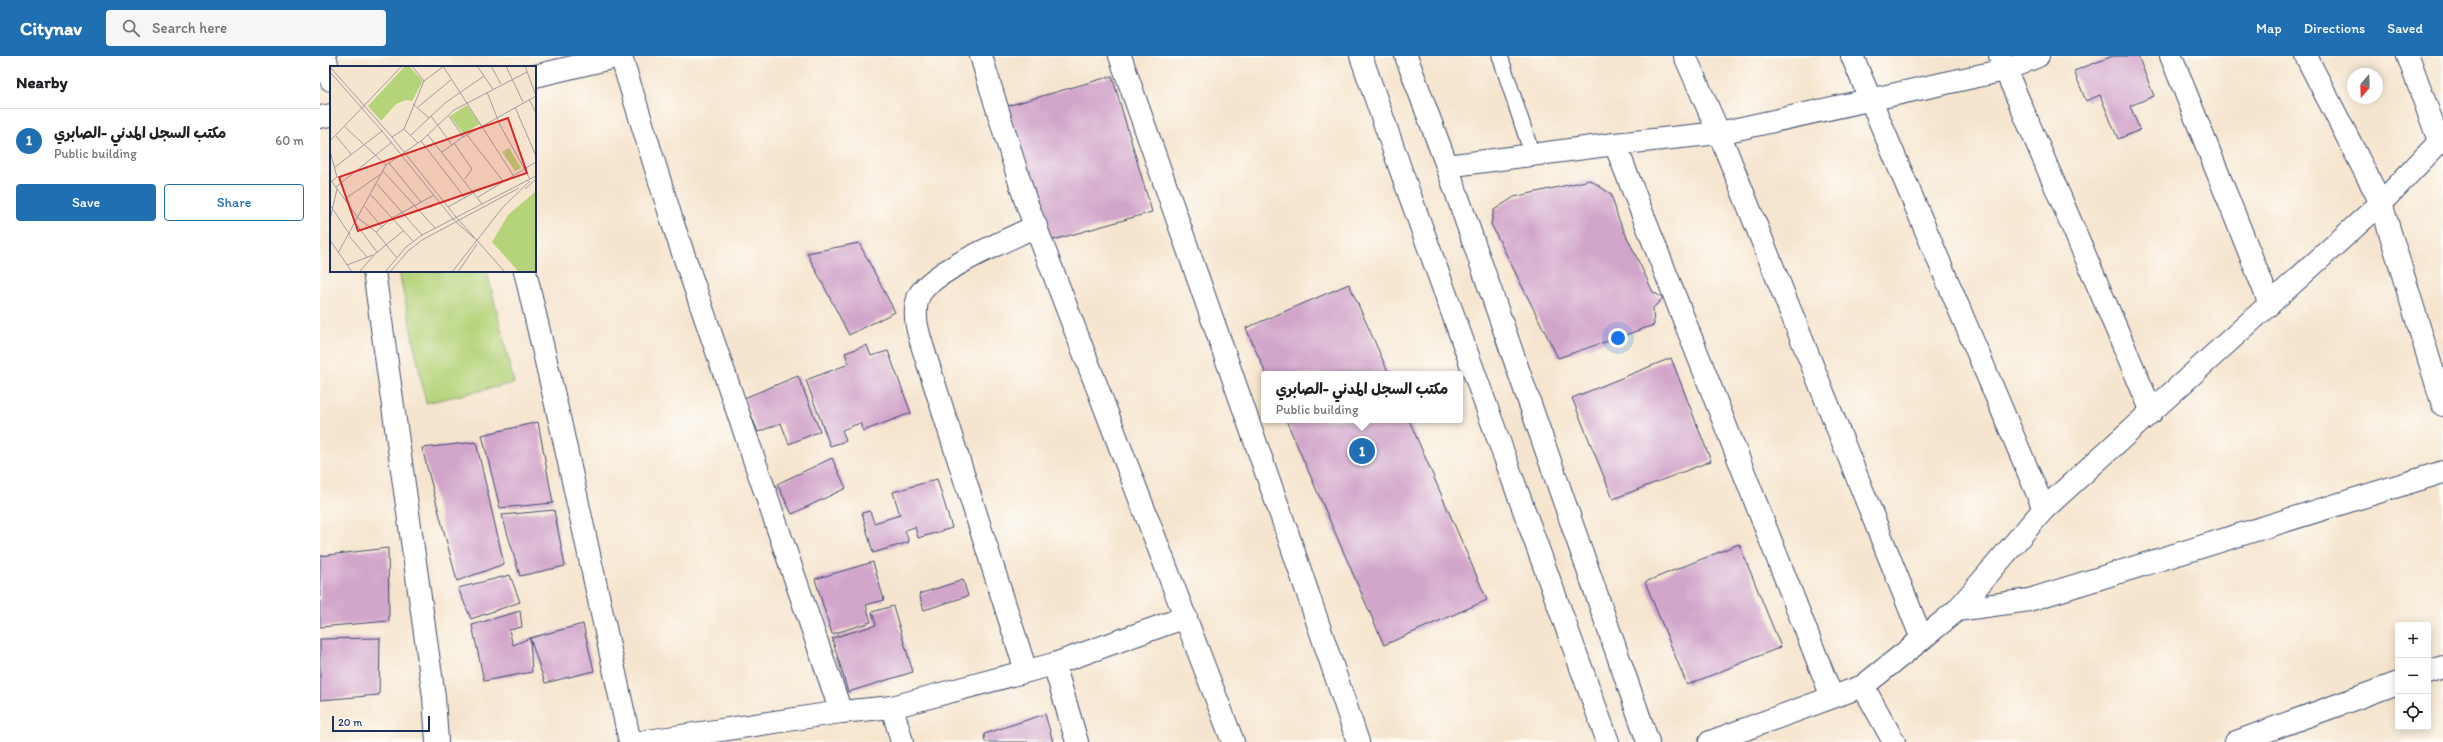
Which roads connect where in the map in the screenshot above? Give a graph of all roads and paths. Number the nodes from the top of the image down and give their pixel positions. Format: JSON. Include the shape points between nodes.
{"nodes":[{"id":1,"x":326,"y":56,"type":"edge"},
{"id":2,"x":620,"y":56,"type":"edge"},
{"id":3,"x":982,"y":56,"type":"edge"},
{"id":4,"x":1120,"y":56,"type":"edge"},
{"id":5,"x":1361,"y":56,"type":"edge"},
{"id":6,"x":1406,"y":56,"type":"edge"},
{"id":7,"x":1500,"y":56,"type":"edge"},
{"id":8,"x":1685,"y":56,"type":"edge"},
{"id":9,"x":1852,"y":56,"type":"edge"},
{"id":10,"x":2038,"y":56,"type":"edge"},
{"id":11,"x":2171,"y":56,"type":"edge"},
{"id":12,"x":2306,"y":56,"type":"edge"},
{"id":13,"x":2408,"y":56,"type":"edge"},
{"id":14,"x":2002,"y":63,"type":"edge"},
{"id":15,"x":330,"y":75,"type":"edge"},
{"id":16,"x":536,"y":76,"type":"edge"},
{"id":17,"x":1870,"y":101,"type":"junction"},
{"id":18,"x":330,"y":115,"type":"edge"},
{"id":19,"x":320,"y":117,"type":"edge"},
{"id":20,"x":1719,"y":134,"type":"junction"},
{"id":21,"x":2441,"y":140,"type":"edge"},
{"id":22,"x":1615,"y":144,"type":"junction"},
{"id":23,"x":1532,"y":154,"type":"junction"},
{"id":24,"x":1447,"y":166,"type":"junction"},
{"id":25,"x":2381,"y":203,"type":"junction"},
{"id":26,"x":1036,"y":226,"type":"junction"},
{"id":27,"x":374,"y":272,"type":"edge"},
{"id":28,"x":525,"y":272,"type":"edge"},
{"id":29,"x":2270,"y":304,"type":"junction"},
{"id":30,"x":2443,"y":405,"type":"edge"},
{"id":31,"x":2152,"y":412,"type":"junction"},
{"id":32,"x":2443,"y":472,"type":"edge"},
{"id":33,"x":2044,"y":509,"type":"junction"},
{"id":34,"x":1957,"y":610,"type":"junction"},
{"id":35,"x":1186,"y":617,"type":"junction"},
{"id":36,"x":1922,"y":639,"type":"junction"},
{"id":37,"x":1054,"y":664,"type":"junction"},
{"id":38,"x":2443,"y":667,"type":"edge"},
{"id":39,"x":1026,"y":671,"type":"junction"},
{"id":40,"x":2431,"y":671,"type":"edge"},
{"id":41,"x":2395,"y":684,"type":"edge"},
{"id":42,"x":1863,"y":686,"type":"junction"},
{"id":43,"x":1832,"y":697,"type":"junction"},
{"id":44,"x":892,"y":707,"type":"junction"},
{"id":45,"x":841,"y":712,"type":"junction"},
{"id":46,"x":437,"y":742,"type":"edge"},
{"id":47,"x":630,"y":742,"type":"edge"},
{"id":48,"x":641,"y":742,"type":"edge"},
{"id":49,"x":902,"y":742,"type":"edge"},
{"id":50,"x":1078,"y":742,"type":"edge"},
{"id":51,"x":1233,"y":742,"type":"edge"},
{"id":52,"x":1358,"y":742,"type":"edge"},
{"id":53,"x":1608,"y":742,"type":"edge"},
{"id":54,"x":1648,"y":742,"type":"edge"},
{"id":55,"x":1710,"y":742,"type":"edge"},
{"id":56,"x":1894,"y":742,"type":"edge"},
{"id":57,"x":2236,"y":742,"type":"edge"}],
"edges":[{"from":1,"to":15,"type":"street"},
{"from":2,"to":16,"type":"street"},
{"from":2,"to":45,"type":"street","via":[[674,227]]},
{"from":3,"to":26,"type":"street"},
{"from":4,"to":52,"type":"street"},
{"from":5,"to":53,"type":"street"},
{"from":6,"to":24,"type":"street"},
{"from":7,"to":23,"type":"lane"},
{"from":8,"to":20,"type":"street"},
{"from":9,"to":17,"type":"street"},
{"from":10,"to":14,"type":"street"},
{"from":11,"to":29,"type":"street"},
{"from":12,"to":25,"type":"street"},
{"from":13,"to":21,"type":"street"},
{"from":14,"to":17,"type":"street"},
{"from":14,"to":31,"type":"street"},
{"from":17,"to":20,"type":"street"},
{"from":17,"to":33,"type":"street"},
{"from":18,"to":19,"type":"street"},
{"from":20,"to":22,"type":"street"},
{"from":20,"to":36,"type":"street"},
{"from":21,"to":25,"type":"street"},
{"from":22,"to":23,"type":"street"},
{"from":22,"to":43,"type":"street"},
{"from":23,"to":24,"type":"street"},
{"from":24,"to":54,"type":"street"},
{"from":25,"to":29,"type":"street"},
{"from":25,"to":30,"type":"street"},
{"from":26,"to":35,"type":"street"},
{"from":26,"to":39,"type":"street","via":[[939,275],[925,286],[918,298],[916,312],[928,364]]},
{"from":27,"to":46,"type":"street","via":[[433,689]]},
{"from":28,"to":47,"type":"street"},
{"from":29,"to":31,"type":"street"},
{"from":31,"to":33,"type":"street"},
{"from":32,"to":34,"type":"street","via":[[2029,600]]},
{"from":33,"to":34,"type":"street"},
{"from":34,"to":36,"type":"street"},
{"from":35,"to":37,"type":"street"},
{"from":35,"to":51,"type":"street"},
{"from":36,"to":42,"type":"street"},
{"from":37,"to":39,"type":"street"},
{"from":37,"to":50,"type":"street"},
{"from":38,"to":40,"type":"street"},
{"from":39,"to":44,"type":"street"},
{"from":41,"to":57,"type":"street"},
{"from":42,"to":43,"type":"street"},
{"from":42,"to":56,"type":"street"},
{"from":43,"to":55,"type":"street"},
{"from":44,"to":45,"type":"street"},
{"from":44,"to":49,"type":"street"},
{"from":45,"to":48,"type":"street"}]}
